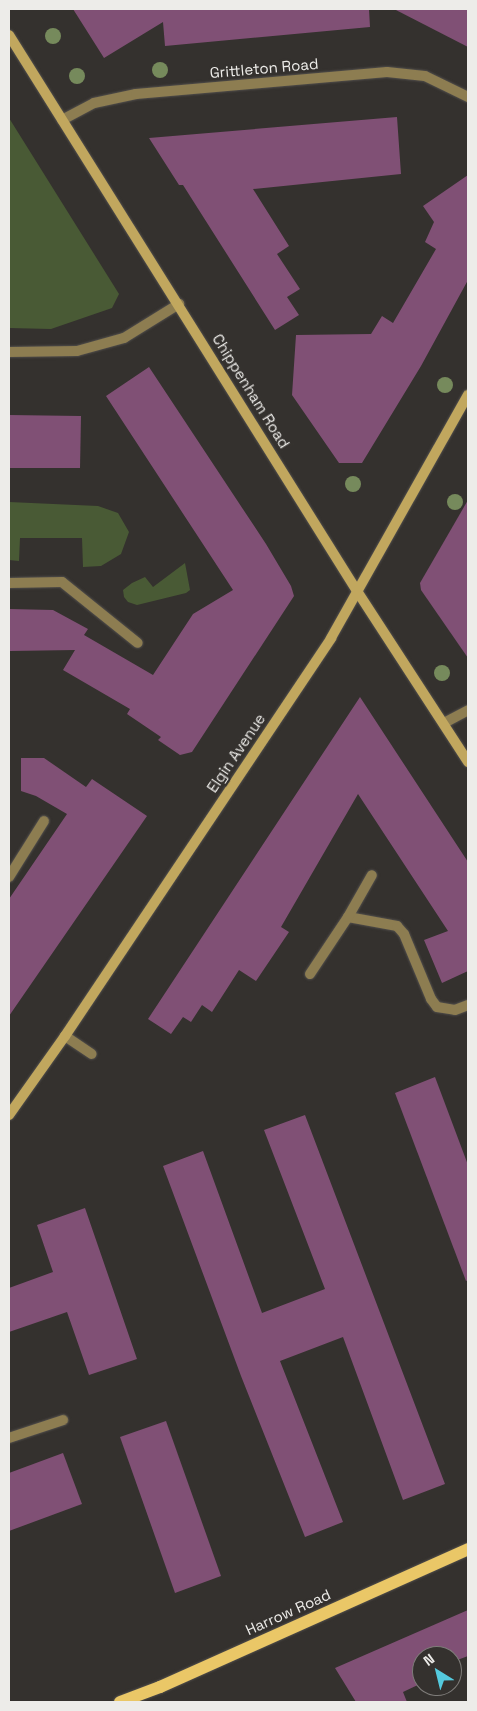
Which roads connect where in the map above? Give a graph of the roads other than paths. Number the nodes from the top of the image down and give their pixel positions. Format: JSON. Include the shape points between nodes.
{"nodes":[{"id":1,"x":9,"y":35,"type":"edge"},
{"id":2,"x":468,"y":97,"type":"edge"},
{"id":3,"x":62,"y":120,"type":"junction"},
{"id":4,"x":179,"y":304,"type":"junction"},
{"id":5,"x":9,"y":352,"type":"edge"},
{"id":6,"x":468,"y":395,"type":"edge"},
{"id":7,"x":9,"y":583,"type":"edge"},
{"id":8,"x":357,"y":591,"type":"junction"},
{"id":9,"x":138,"y":643,"type":"dead end"},
{"id":10,"x":468,"y":710,"type":"edge"},
{"id":11,"x":444,"y":724,"type":"junction"},
{"id":12,"x":468,"y":762,"type":"edge"},
{"id":13,"x":44,"y":821,"type":"dead end"},
{"id":14,"x":372,"y":875,"type":"dead end"},
{"id":15,"x":9,"y":877,"type":"edge"},
{"id":16,"x":348,"y":917,"type":"junction"},
{"id":17,"x":310,"y":974,"type":"dead end"},
{"id":18,"x":468,"y":1005,"type":"edge"},
{"id":19,"x":65,"y":1036,"type":"junction"},
{"id":20,"x":92,"y":1054,"type":"dead end"},
{"id":21,"x":9,"y":1115,"type":"edge"},
{"id":22,"x":63,"y":1420,"type":"dead end"},
{"id":23,"x":9,"y":1438,"type":"edge"},
{"id":24,"x":468,"y":1548,"type":"edge"},
{"id":25,"x":120,"y":1702,"type":"edge"}],
"edges":[{"from":1,"to":3,"type":"main road","name":"Chippenham Road"},
{"from":2,"to":3,"type":"street","name":"Grittleton Road","via":[[425,76],[387,72],[136,94],[94,103]]},
{"from":3,"to":4,"type":"main road","name":"Chippenham Road"},
{"from":4,"to":5,"type":"street","via":[[124,338],[77,351]]},
{"from":4,"to":8,"type":"main road","name":"Chippenham Road"},
{"from":6,"to":8,"type":"main road","name":"Elgin Avenue"},
{"from":7,"to":9,"type":"street","via":[[62,582]]},
{"from":8,"to":11,"type":"main road","name":"Chippenham Road"},
{"from":8,"to":19,"type":"main road","name":"Elgin Avenue","via":[[332,638]]},
{"from":10,"to":11,"type":"street"},
{"from":11,"to":12,"type":"main road","name":"Chippenham Road"},
{"from":13,"to":15,"type":"street"},
{"from":14,"to":16,"type":"street"},
{"from":16,"to":17,"type":"street"},
{"from":16,"to":18,"type":"street","via":[[397,926],[404,934],[437,1007],[455,1010]]},
{"from":19,"to":20,"type":"street"},
{"from":19,"to":21,"type":"main road","name":"Elgin Avenue"},
{"from":22,"to":23,"type":"street"},
{"from":24,"to":25,"type":"main road","name":"Harrow Road"}]}
